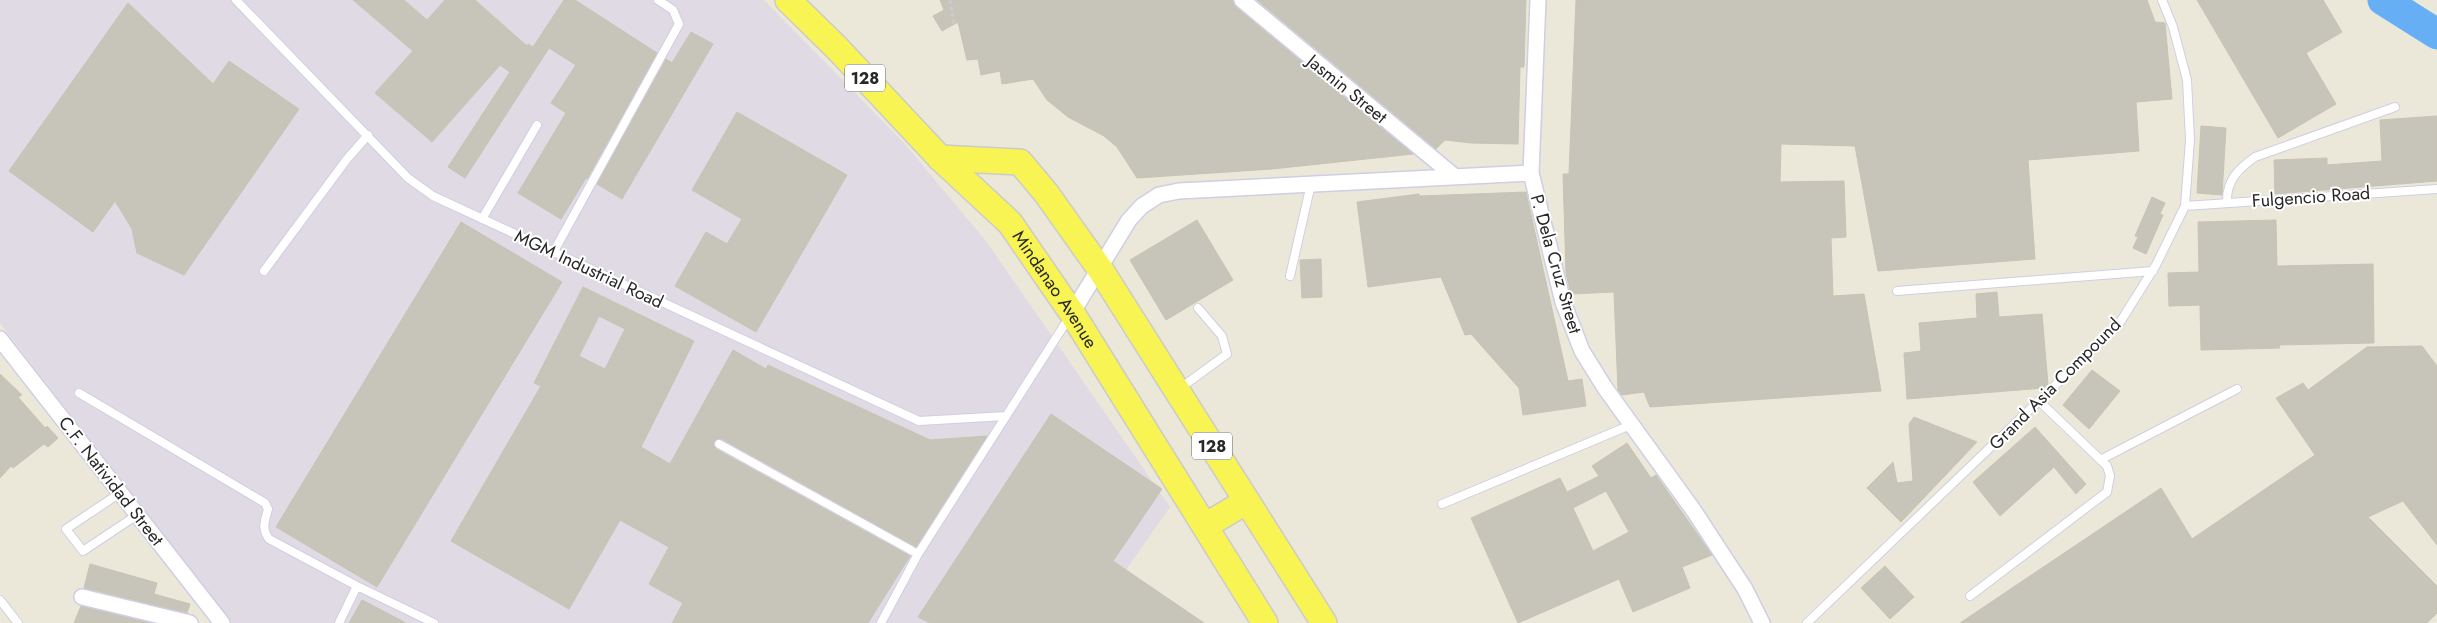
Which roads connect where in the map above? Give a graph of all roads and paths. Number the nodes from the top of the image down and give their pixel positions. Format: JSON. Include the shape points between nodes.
{"nodes":[{"id":1,"x":236,"y":0,"type":"edge"},
{"id":2,"x":658,"y":0,"type":"edge"},
{"id":3,"x":788,"y":0,"type":"edge"},
{"id":4,"x":950,"y":0,"type":"edge"},
{"id":5,"x":1242,"y":0,"type":"edge"},
{"id":6,"x":1538,"y":0,"type":"edge"},
{"id":7,"x":2162,"y":0,"type":"edge"},
{"id":8,"x":954,"y":24,"type":"dead end"},
{"id":9,"x":2395,"y":107,"type":"dead end"},
{"id":10,"x":538,"y":125,"type":"dead end"},
{"id":11,"x":368,"y":135,"type":"junction"},
{"id":12,"x":940,"y":158,"type":"junction"},
{"id":13,"x":1531,"y":173,"type":"junction"},
{"id":14,"x":1454,"y":176,"type":"junction"},
{"id":15,"x":1311,"y":184,"type":"junction"},
{"id":16,"x":2437,"y":189,"type":"edge"},
{"id":17,"x":2227,"y":203,"type":"junction"},
{"id":18,"x":2185,"y":206,"type":"junction"},
{"id":19,"x":482,"y":219,"type":"junction"},
{"id":20,"x":553,"y":253,"type":"junction"},
{"id":21,"x":1100,"y":269,"type":"junction"},
{"id":22,"x":264,"y":271,"type":"dead end"},
{"id":23,"x":2153,"y":271,"type":"junction"},
{"id":24,"x":1290,"y":276,"type":"dead end"},
{"id":25,"x":1897,"y":291,"type":"dead end"},
{"id":26,"x":1198,"y":308,"type":"dead end"},
{"id":27,"x":1072,"y":313,"type":"junction"},
{"id":28,"x":0,"y":339,"type":"edge"},
{"id":29,"x":1177,"y":390,"type":"junction"},
{"id":30,"x":2238,"y":390,"type":"dead end"},
{"id":31,"x":78,"y":393,"type":"dead end"},
{"id":32,"x":2039,"y":402,"type":"junction"},
{"id":33,"x":1006,"y":416,"type":"junction"},
{"id":34,"x":1633,"y":424,"type":"junction"},
{"id":35,"x":719,"y":444,"type":"dead end"},
{"id":36,"x":2100,"y":460,"type":"junction"},
{"id":37,"x":120,"y":493,"type":"junction"},
{"id":38,"x":1247,"y":500,"type":"junction"},
{"id":39,"x":1442,"y":504,"type":"dead end"},
{"id":40,"x":137,"y":515,"type":"junction"},
{"id":41,"x":1205,"y":526,"type":"junction"},
{"id":42,"x":918,"y":554,"type":"junction"},
{"id":43,"x":357,"y":586,"type":"junction"},
{"id":44,"x":1970,"y":596,"type":"dead end"},
{"id":45,"x":82,"y":597,"type":"dead end"},
{"id":46,"x":0,"y":600,"type":"edge"},
{"id":47,"x":18,"y":623,"type":"edge"},
{"id":48,"x":190,"y":623,"type":"edge"},
{"id":49,"x":222,"y":623,"type":"edge"},
{"id":50,"x":339,"y":623,"type":"edge"},
{"id":51,"x":434,"y":623,"type":"edge"},
{"id":52,"x":881,"y":623,"type":"edge"},
{"id":53,"x":1265,"y":623,"type":"edge"},
{"id":54,"x":1324,"y":623,"type":"edge"},
{"id":55,"x":1762,"y":623,"type":"edge"},
{"id":56,"x":1807,"y":623,"type":"edge"}],
"edges":[{"from":1,"to":11,"type":"lane","name":"MGM Industrial Road"},
{"from":2,"to":20,"type":"lane","via":[[673,10],[679,24]]},
{"from":3,"to":12,"type":"main road","name":"Mindanao Avenue","number":"128"},
{"from":4,"to":8,"type":"path"},
{"from":5,"to":14,"type":"street","name":"Jasmin Street"},
{"from":6,"to":13,"type":"street","name":"P. Dela Cruz Street"},
{"from":7,"to":18,"type":"lane","name":"Grand Asia Compound","via":[[2187,80],[2190,140]]},
{"from":9,"to":17,"type":"lane","via":[[2255,156],[2238,169],[2226,189]]},
{"from":10,"to":19,"type":"lane"},
{"from":11,"to":19,"type":"lane","name":"MGM Industrial Road","via":[[408,178],[433,196]]},
{"from":11,"to":22,"type":"lane"},
{"from":12,"to":21,"type":"main road","number":"128","via":[[1020,162]]},
{"from":12,"to":27,"type":"main road","name":"Mindanao Avenue","number":"128","via":[[1010,223]]},
{"from":13,"to":14,"type":"street"},
{"from":13,"to":34,"type":"street","name":"P. Dela Cruz Street","via":[[1563,302],[1582,351]]},
{"from":14,"to":15,"type":"street"},
{"from":15,"to":21,"type":"street","via":[[1179,191],[1159,195],[1129,220]]},
{"from":15,"to":24,"type":"lane"},
{"from":16,"to":17,"type":"lane","name":"Fulgencio Road"},
{"from":17,"to":18,"type":"lane","name":"Fulgencio Road"},
{"from":18,"to":23,"type":"lane","name":"Grand Asia Compound"},
{"from":19,"to":20,"type":"lane","name":"MGM Industrial Road"},
{"from":20,"to":33,"type":"lane","name":"MGM Industrial Road","via":[[919,421]]},
{"from":21,"to":27,"type":"street"},
{"from":21,"to":29,"type":"main road","number":"128"},
{"from":23,"to":25,"type":"lane"},
{"from":23,"to":32,"type":"lane","name":"Grand Asia Compound","via":[[2119,324]]},
{"from":26,"to":29,"type":"lane","via":[[1222,336],[1227,354]]},
{"from":27,"to":33,"type":"lane"},
{"from":27,"to":41,"type":"main road","name":"Mindanao Avenue","number":"128"},
{"from":28,"to":37,"type":"street","name":"C.F. Natividad Street"},
{"from":29,"to":38,"type":"main road","number":"128"},
{"from":30,"to":36,"type":"lane"},
{"from":31,"to":43,"type":"lane","via":[[265,503],[268,509],[263,526],[269,539]]},
{"from":32,"to":36,"type":"lane"},
{"from":32,"to":56,"type":"lane","name":"Grand Asia Compound"},
{"from":33,"to":42,"type":"lane"},
{"from":34,"to":39,"type":"lane"},
{"from":34,"to":55,"type":"street","name":"P. Dela Cruz Street","via":[[1745,589]]},
{"from":35,"to":42,"type":"lane"},
{"from":36,"to":44,"type":"lane","via":[[2107,466],[2110,476],[2107,492]]},
{"from":37,"to":40,"type":"street","name":"C.F. Natividad Street"},
{"from":37,"to":40,"type":"lane","via":[[66,529],[83,551]]},
{"from":38,"to":41,"type":"main road"},
{"from":38,"to":54,"type":"main road","number":"128"},
{"from":40,"to":49,"type":"street","name":"C.F. Natividad Street"},
{"from":41,"to":53,"type":"main road","name":"Mindanao Avenue","number":"128"},
{"from":42,"to":52,"type":"lane"},
{"from":43,"to":50,"type":"lane"},
{"from":43,"to":51,"type":"lane"},
{"from":45,"to":48,"type":"street"},
{"from":46,"to":47,"type":"lane"}]}
